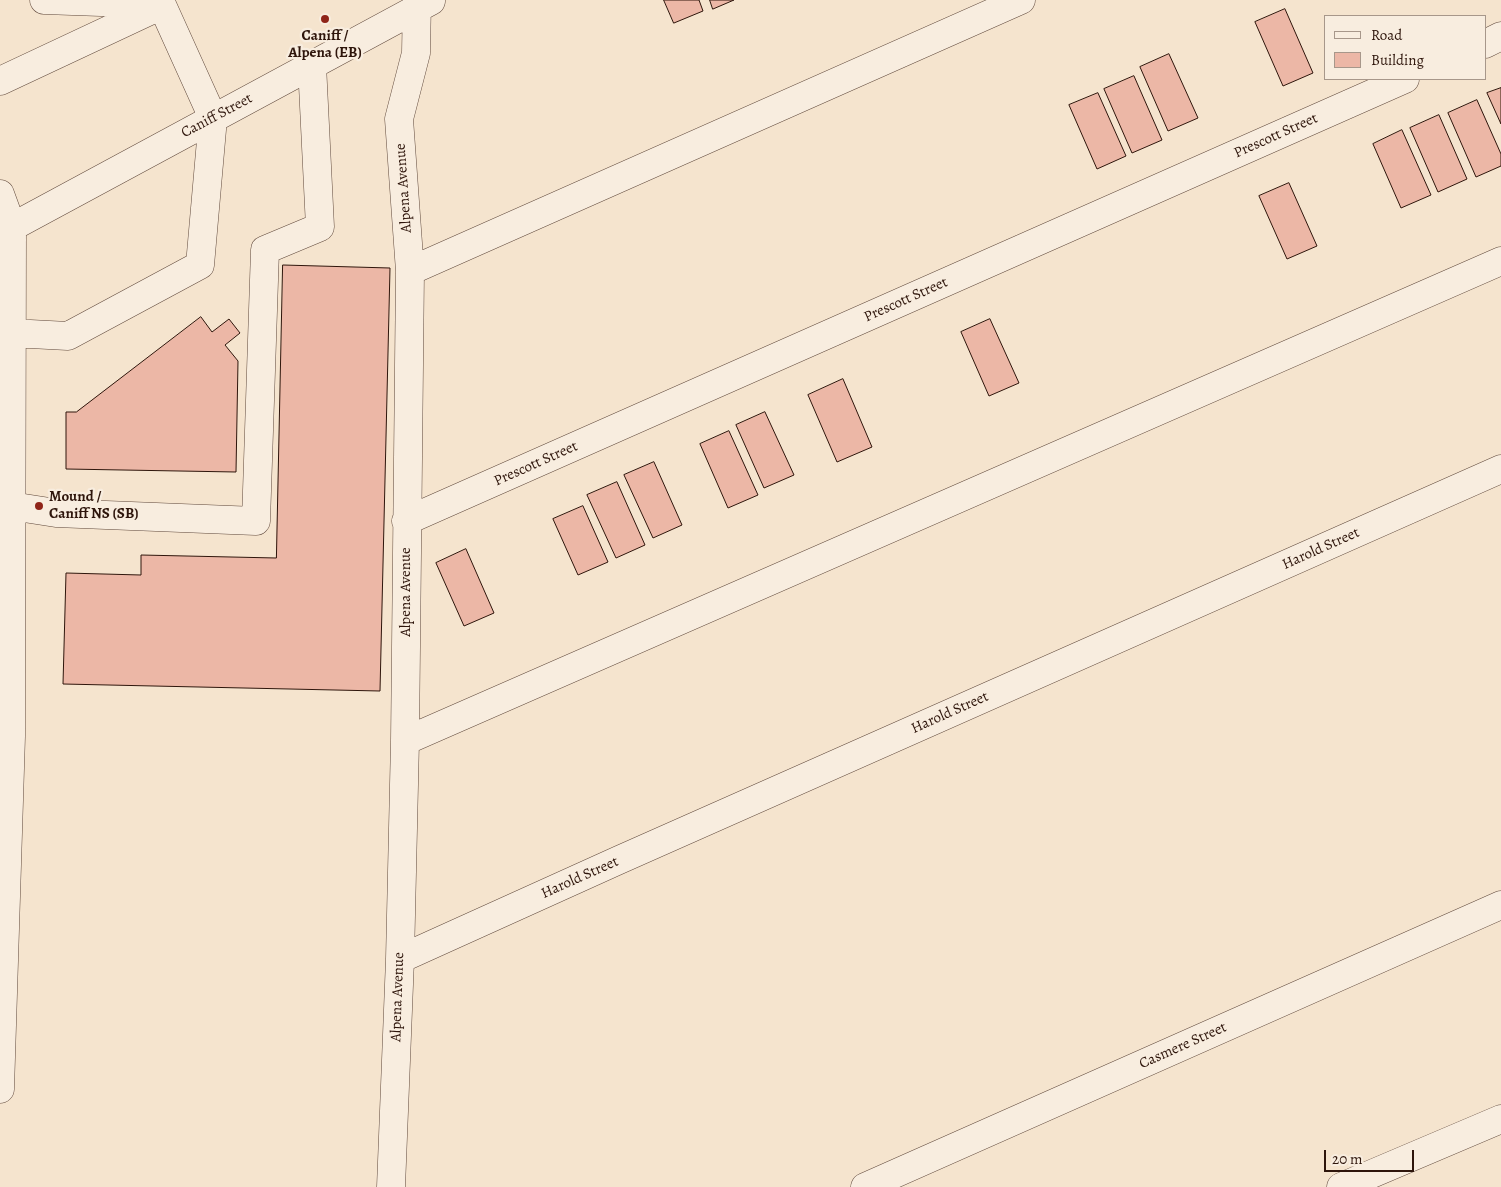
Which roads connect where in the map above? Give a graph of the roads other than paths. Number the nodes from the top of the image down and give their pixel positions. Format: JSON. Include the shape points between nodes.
{"nodes":[{"id":1,"x":44,"y":0,"type":"edge"},
{"id":2,"x":1020,"y":0,"type":"edge"},
{"id":3,"x":171,"y":2,"type":"edge"},
{"id":4,"x":422,"y":2,"type":"edge"},
{"id":5,"x":1501,"y":36,"type":"edge"},
{"id":6,"x":1486,"y":44,"type":"edge"},
{"id":7,"x":312,"y":65,"type":"junction"},
{"id":8,"x":1403,"y":80,"type":"edge"},
{"id":9,"x":0,"y":81,"type":"edge"},
{"id":10,"x":213,"y":118,"type":"junction"},
{"id":11,"x":0,"y":194,"type":"edge"},
{"id":12,"x":6,"y":228,"type":"edge"},
{"id":13,"x":1501,"y":261,"type":"edge"},
{"id":14,"x":410,"y":271,"type":"junction"},
{"id":15,"x":11,"y":333,"type":"junction"},
{"id":16,"x":1501,"y":469,"type":"edge"},
{"id":17,"x":11,"y":506,"type":"junction"},
{"id":18,"x":406,"y":521,"type":"junction"},
{"id":19,"x":405,"y":742,"type":"junction"},
{"id":20,"x":1501,"y":905,"type":"edge"},
{"id":21,"x":400,"y":959,"type":"junction"},
{"id":22,"x":0,"y":1089,"type":"edge"},
{"id":23,"x":1501,"y":1119,"type":"edge"},
{"id":24,"x":391,"y":1187,"type":"edge"},
{"id":25,"x":865,"y":1187,"type":"edge"},
{"id":26,"x":1342,"y":1187,"type":"edge"}],
"edges":[{"from":1,"to":3,"type":"street"},
{"from":2,"to":14,"type":"street"},
{"from":3,"to":9,"type":"street"},
{"from":3,"to":10,"type":"street"},
{"from":4,"to":7,"type":"street","name":"Caniff Street"},
{"from":4,"to":14,"type":"street","name":"Alpena Avenue","via":[[416,53],[399,119]]},
{"from":5,"to":6,"type":"street"},
{"from":7,"to":10,"type":"street","name":"Caniff Street"},
{"from":7,"to":17,"type":"street","via":[[320,227],[265,250],[256,522],[56,513]]},
{"from":8,"to":18,"type":"street","name":"Prescott Street"},
{"from":10,"to":12,"type":"street","name":"Caniff Street"},
{"from":10,"to":15,"type":"street","via":[[200,265],[68,336]]},
{"from":11,"to":12,"type":"street"},
{"from":12,"to":15,"type":"street"},
{"from":13,"to":19,"type":"street"},
{"from":14,"to":18,"type":"street","name":"Alpena Avenue"},
{"from":15,"to":17,"type":"street"},
{"from":16,"to":21,"type":"street","name":"Harold Street"},
{"from":17,"to":22,"type":"street","via":[[11,736]]},
{"from":18,"to":19,"type":"street","name":"Alpena Avenue"},
{"from":19,"to":21,"type":"street","name":"Alpena Avenue"},
{"from":20,"to":25,"type":"street","name":"Casmere Street"},
{"from":21,"to":24,"type":"street","name":"Alpena Avenue"},
{"from":23,"to":26,"type":"street"}]}
